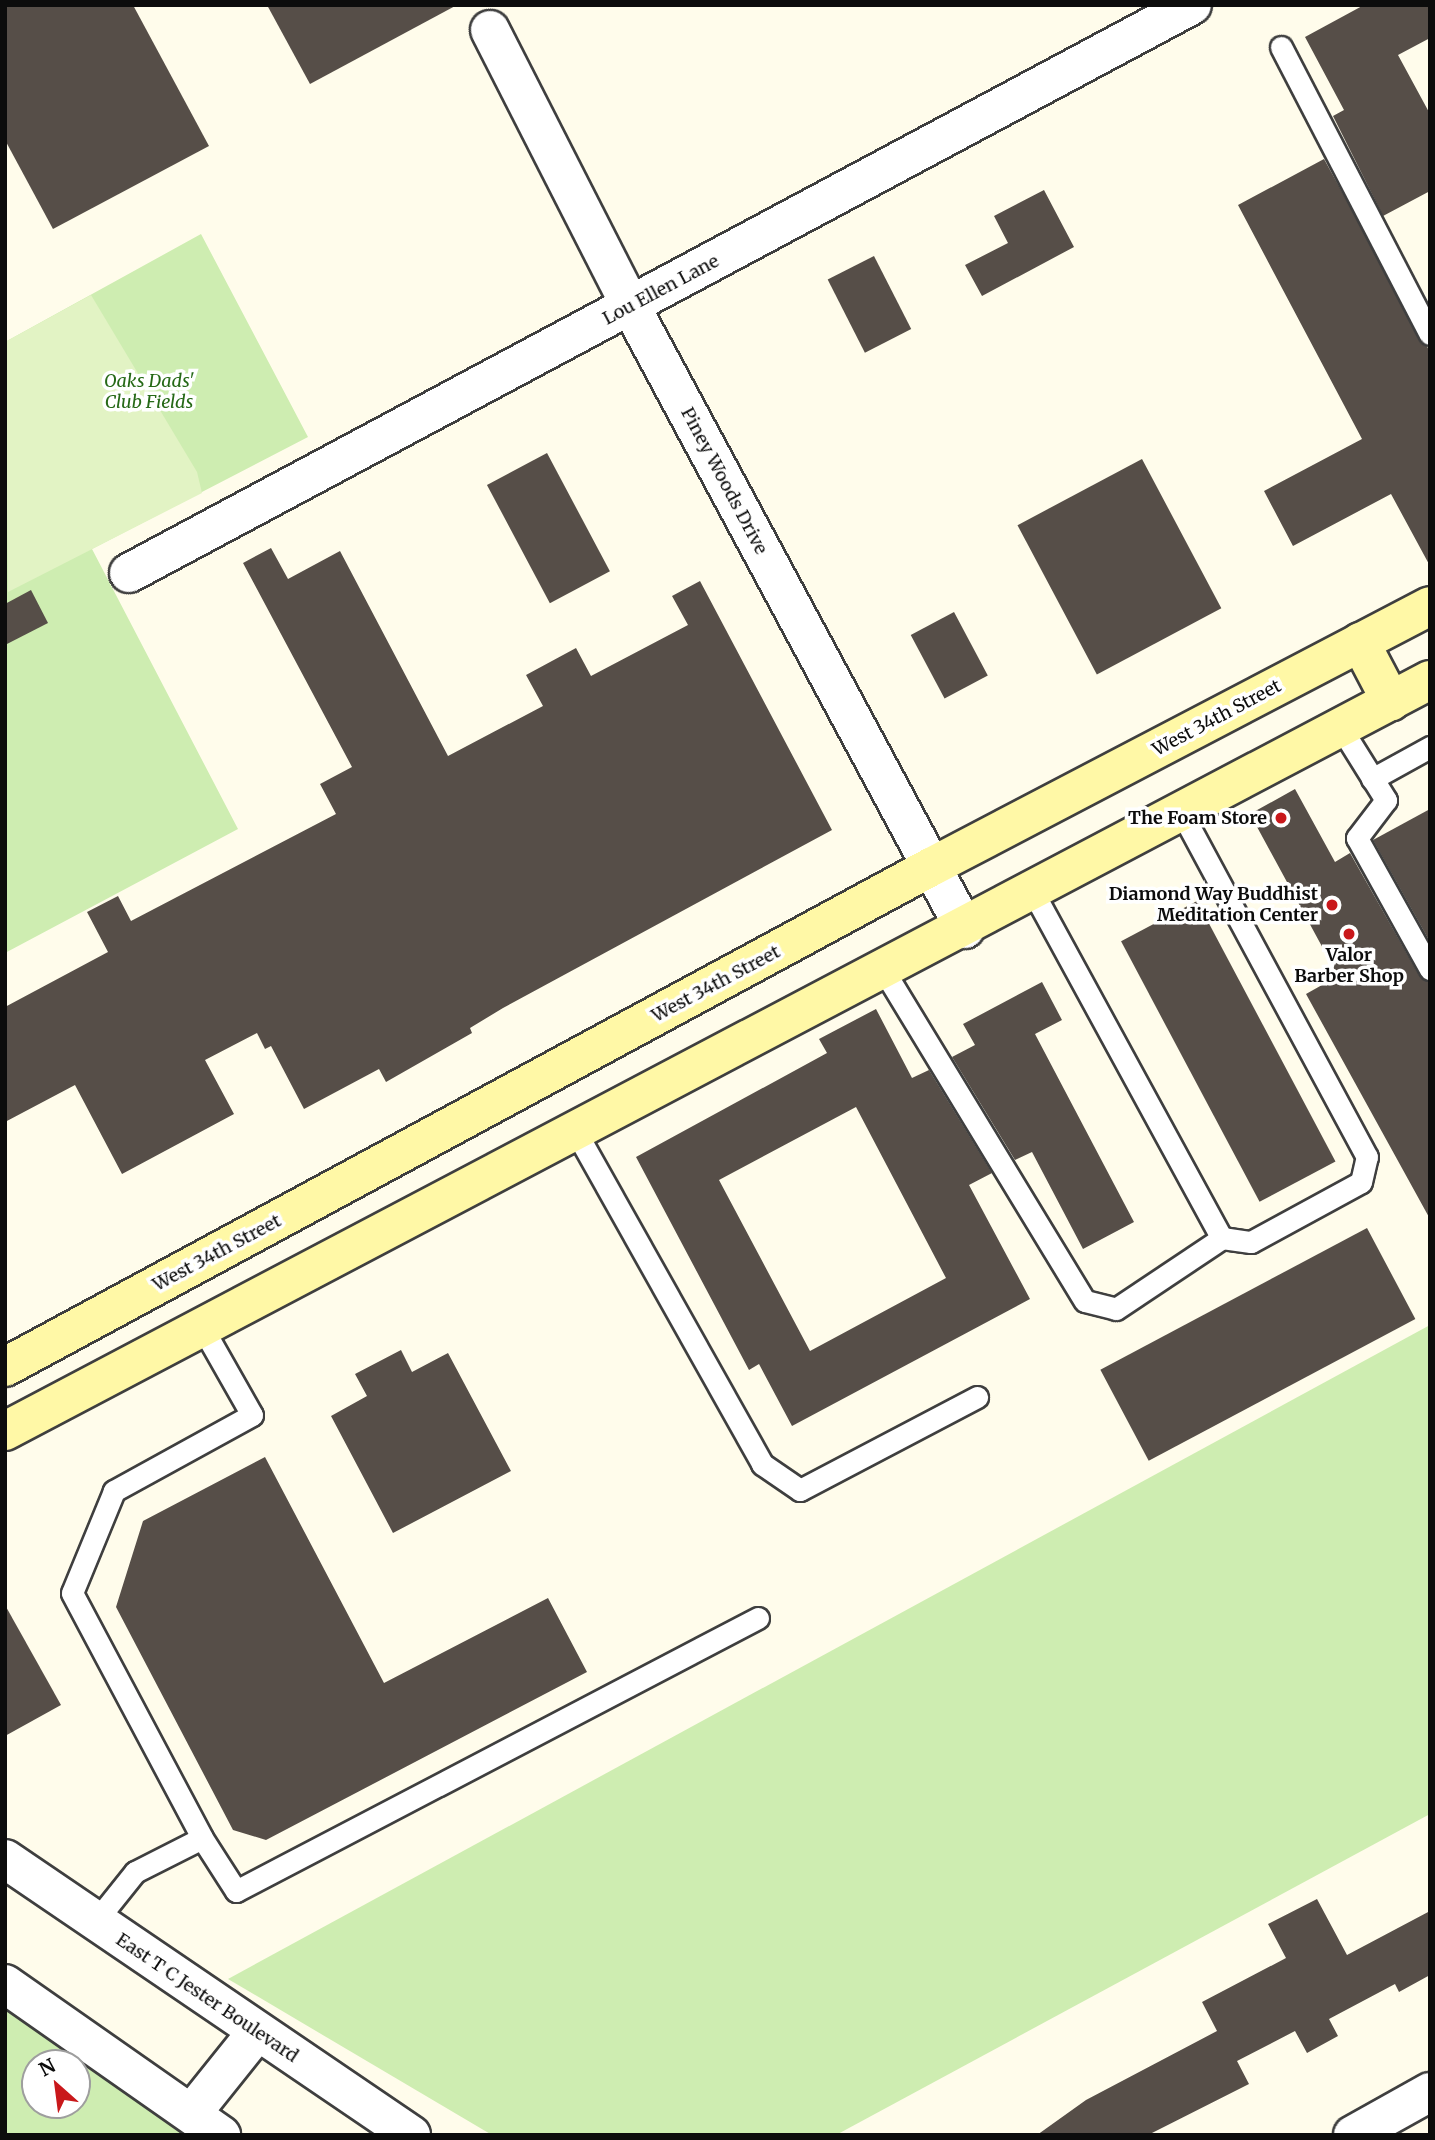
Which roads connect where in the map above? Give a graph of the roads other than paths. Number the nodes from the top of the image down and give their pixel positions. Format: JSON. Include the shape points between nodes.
{"nodes":[{"id":1,"x":1192,"y":5,"type":"edge"},
{"id":2,"x":490,"y":30,"type":"dead end"},
{"id":3,"x":1281,"y":47,"type":"dead end"},
{"id":4,"x":631,"y":306,"type":"junction"},
{"id":5,"x":1430,"y":334,"type":"edge"},
{"id":6,"x":129,"y":573,"type":"dead end"},
{"id":7,"x":1430,"y":606,"type":"edge"},
{"id":8,"x":1360,"y":642,"type":"junction"},
{"id":9,"x":1418,"y":690,"type":"edge"},
{"id":10,"x":1341,"y":728,"type":"junction"},
{"id":11,"x":1430,"y":747,"type":"edge"},
{"id":12,"x":1373,"y":779,"type":"junction"},
{"id":13,"x":1182,"y":813,"type":"junction"},
{"id":14,"x":931,"y":867,"type":"junction"},
{"id":15,"x":1033,"y":892,"type":"junction"},
{"id":16,"x":965,"y":929,"type":"junction"},
{"id":17,"x":1430,"y":969,"type":"edge"},
{"id":18,"x":884,"y":971,"type":"junction"},
{"id":19,"x":576,"y":1132,"type":"junction"},
{"id":20,"x":1222,"y":1238,"type":"junction"},
{"id":21,"x":176,"y":1275,"type":"junction"},
{"id":22,"x":201,"y":1327,"type":"junction"},
{"id":23,"x":5,"y":1367,"type":"edge"},
{"id":24,"x":977,"y":1397,"type":"dead end"},
{"id":25,"x":5,"y":1431,"type":"edge"},
{"id":26,"x":758,"y":1618,"type":"dead end"},
{"id":27,"x":202,"y":1838,"type":"junction"},
{"id":28,"x":5,"y":1859,"type":"edge"},
{"id":29,"x":96,"y":1922,"type":"junction"},
{"id":30,"x":5,"y":1984,"type":"edge"},
{"id":31,"x":256,"y":2033,"type":"junction"},
{"id":32,"x":1430,"y":2092,"type":"edge"},
{"id":33,"x":206,"y":2124,"type":"edge"},
{"id":34,"x":411,"y":2135,"type":"edge"},
{"id":35,"x":1353,"y":2135,"type":"edge"}],
"edges":[{"from":1,"to":4,"type":"street","name":"Lou Ellen Lane"},
{"from":2,"to":4,"type":"street","name":"Piney Woods Drive"},
{"from":3,"to":5,"type":"lane"},
{"from":4,"to":6,"type":"street","name":"Lou Ellen Lane"},
{"from":4,"to":14,"type":"street","name":"Piney Woods Drive"},
{"from":7,"to":8,"type":"main road","name":"West 34th Street"},
{"from":8,"to":9,"type":"main road"},
{"from":8,"to":14,"type":"main road","name":"West 34th Street"},
{"from":9,"to":10,"type":"main road"},
{"from":10,"to":12,"type":"lane"},
{"from":10,"to":13,"type":"main road"},
{"from":11,"to":12,"type":"lane"},
{"from":12,"to":17,"type":"lane","via":[[1386,800],[1357,838]]},
{"from":13,"to":15,"type":"main road"},
{"from":13,"to":20,"type":"lane","via":[[1367,1157],[1361,1182],[1251,1242]]},
{"from":14,"to":16,"type":"street","name":"Piney Woods Drive"},
{"from":14,"to":21,"type":"main road","name":"West 34th Street"},
{"from":15,"to":16,"type":"main road"},
{"from":15,"to":20,"type":"lane"},
{"from":16,"to":18,"type":"main road"},
{"from":18,"to":19,"type":"main road"},
{"from":18,"to":20,"type":"lane","via":[[1085,1301],[1116,1308]]},
{"from":19,"to":22,"type":"main road"},
{"from":19,"to":24,"type":"lane","via":[[762,1464],[800,1490]]},
{"from":21,"to":22,"type":"main road"},
{"from":21,"to":23,"type":"main road","name":"West 34th Street"},
{"from":22,"to":25,"type":"main road"},
{"from":22,"to":27,"type":"lane","via":[[252,1415],[114,1491],[72,1594]]},
{"from":26,"to":27,"type":"lane","via":[[236,1891]]},
{"from":27,"to":29,"type":"lane","via":[[135,1872]]},
{"from":28,"to":29,"type":"street","name":"East T C Jester Boulevard"},
{"from":29,"to":31,"type":"street","name":"East T C Jester Boulevard"},
{"from":30,"to":33,"type":"street"},
{"from":31,"to":33,"type":"street"},
{"from":31,"to":34,"type":"street","name":"East T C Jester Boulevard"},
{"from":32,"to":35,"type":"street"}]}
